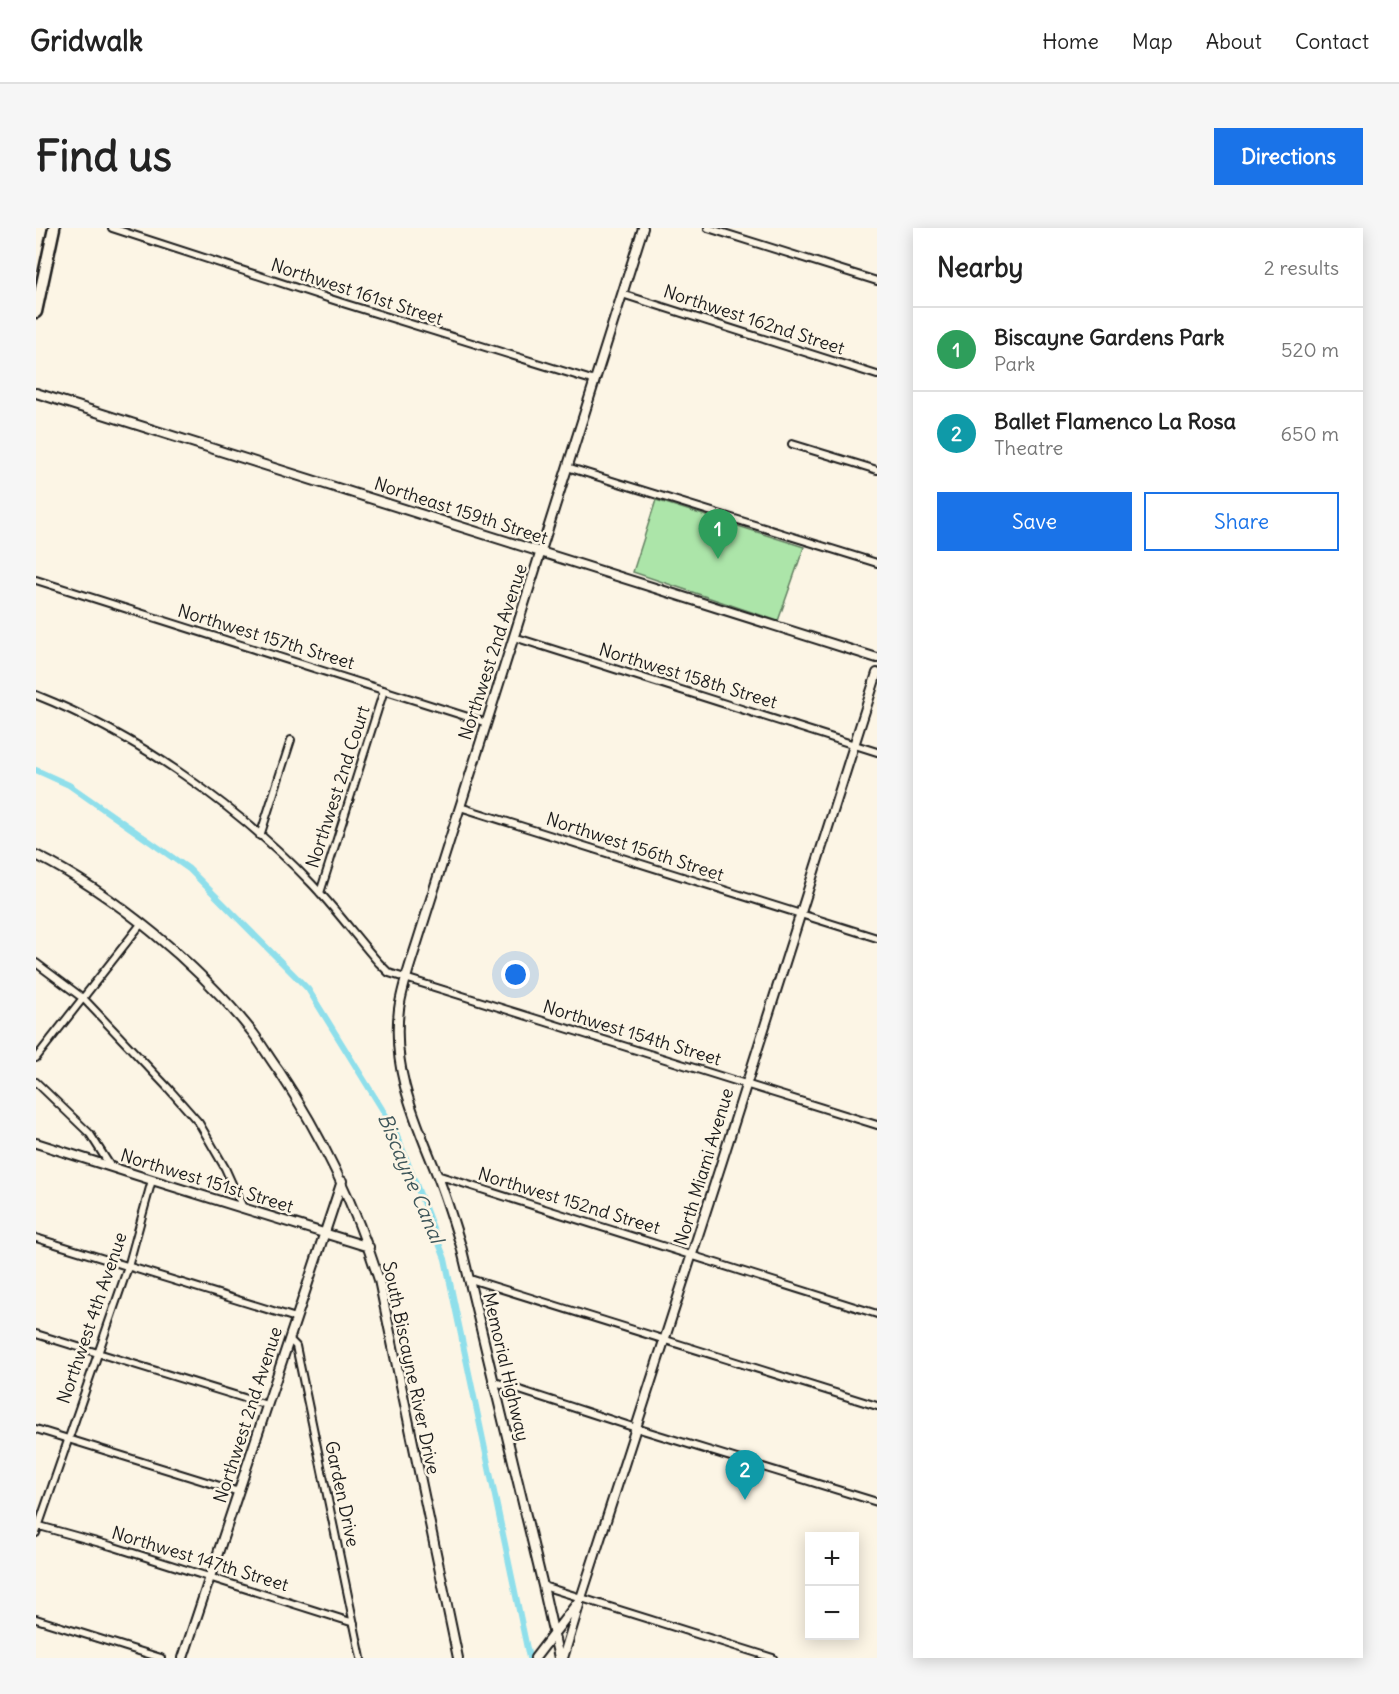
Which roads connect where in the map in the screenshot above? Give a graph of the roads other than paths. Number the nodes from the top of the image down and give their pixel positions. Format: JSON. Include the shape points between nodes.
{"nodes":[{"id":1,"x":54,"y":228,"type":"edge"},
{"id":2,"x":112,"y":228,"type":"edge"},
{"id":3,"x":643,"y":228,"type":"edge"},
{"id":4,"x":708,"y":228,"type":"edge"},
{"id":5,"x":877,"y":281,"type":"edge"},
{"id":6,"x":622,"y":294,"type":"junction"},
{"id":7,"x":36,"y":312,"type":"edge"},
{"id":8,"x":877,"y":375,"type":"edge"},
{"id":9,"x":595,"y":381,"type":"junction"},
{"id":10,"x":36,"y":393,"type":"edge"},
{"id":11,"x":792,"y":444,"type":"dead end"},
{"id":12,"x":567,"y":467,"type":"junction"},
{"id":13,"x":877,"y":470,"type":"edge"},
{"id":14,"x":541,"y":552,"type":"junction"},
{"id":15,"x":877,"y":563,"type":"edge"},
{"id":16,"x":36,"y":580,"type":"edge"},
{"id":17,"x":514,"y":637,"type":"junction"},
{"id":18,"x":877,"y":658,"type":"edge"},
{"id":19,"x":877,"y":673,"type":"edge"},
{"id":20,"x":384,"y":690,"type":"junction"},
{"id":21,"x":36,"y":695,"type":"edge"},
{"id":22,"x":487,"y":723,"type":"junction"},
{"id":23,"x":291,"y":740,"type":"dead end"},
{"id":24,"x":854,"y":744,"type":"junction"},
{"id":25,"x":877,"y":752,"type":"edge"},
{"id":26,"x":460,"y":807,"type":"junction"},
{"id":27,"x":260,"y":836,"type":"junction"},
{"id":28,"x":36,"y":855,"type":"edge"},
{"id":29,"x":320,"y":893,"type":"junction"},
{"id":30,"x":800,"y":914,"type":"junction"},
{"id":31,"x":141,"y":924,"type":"junction"},
{"id":32,"x":877,"y":938,"type":"edge"},
{"id":33,"x":36,"y":963,"type":"edge"},
{"id":34,"x":406,"y":978,"type":"junction"},
{"id":35,"x":84,"y":999,"type":"junction"},
{"id":36,"x":36,"y":1058,"type":"edge"},
{"id":37,"x":36,"y":1082,"type":"edge"},
{"id":38,"x":746,"y":1084,"type":"junction"},
{"id":39,"x":404,"y":1089,"type":"joint"},
{"id":40,"x":877,"y":1125,"type":"edge"},
{"id":41,"x":36,"y":1143,"type":"edge"},
{"id":42,"x":111,"y":1167,"type":"junction"},
{"id":43,"x":437,"y":1175,"type":"junction"},
{"id":44,"x":152,"y":1180,"type":"junction"},
{"id":45,"x":342,"y":1181,"type":"junction"},
{"id":46,"x":243,"y":1208,"type":"junction"},
{"id":47,"x":325,"y":1233,"type":"junction"},
{"id":48,"x":36,"y":1238,"type":"edge"},
{"id":49,"x":369,"y":1247,"type":"junction"},
{"id":50,"x":692,"y":1254,"type":"junction"},
{"id":51,"x":128,"y":1267,"type":"junction"},
{"id":52,"x":470,"y":1279,"type":"junction"},
{"id":53,"x":877,"y":1314,"type":"edge"},
{"id":54,"x":296,"y":1318,"type":"junction"},
{"id":55,"x":36,"y":1334,"type":"edge"},
{"id":56,"x":289,"y":1339,"type":"junction"},
{"id":57,"x":665,"y":1339,"type":"junction"},
{"id":58,"x":97,"y":1352,"type":"junction"},
{"id":59,"x":492,"y":1381,"type":"junction"},
{"id":60,"x":267,"y":1406,"type":"junction"},
{"id":61,"x":877,"y":1406,"type":"edge"},
{"id":62,"x":636,"y":1428,"type":"junction"},
{"id":63,"x":36,"y":1429,"type":"edge"},
{"id":64,"x":67,"y":1439,"type":"junction"},
{"id":65,"x":239,"y":1492,"type":"junction"},
{"id":66,"x":877,"y":1502,"type":"edge"},
{"id":67,"x":37,"y":1525,"type":"edge"},
{"id":68,"x":36,"y":1533,"type":"edge"},
{"id":69,"x":210,"y":1577,"type":"junction"},
{"id":70,"x":543,"y":1586,"type":"junction"},
{"id":71,"x":581,"y":1598,"type":"junction"},
{"id":72,"x":36,"y":1619,"type":"edge"},
{"id":73,"x":354,"y":1623,"type":"junction"},
{"id":74,"x":554,"y":1634,"type":"junction"},
{"id":75,"x":161,"y":1658,"type":"edge"},
{"id":76,"x":183,"y":1658,"type":"edge"},
{"id":77,"x":361,"y":1658,"type":"edge"},
{"id":78,"x":458,"y":1658,"type":"edge"},
{"id":79,"x":535,"y":1658,"type":"edge"},
{"id":80,"x":558,"y":1658,"type":"edge"},
{"id":81,"x":563,"y":1658,"type":"edge"},
{"id":82,"x":773,"y":1658,"type":"edge"}],
"edges":[{"from":1,"to":7,"type":"highway"},
{"from":2,"to":9,"type":"street","name":"Northwest 161st Street"},
{"from":3,"to":6,"type":"street","name":"Northwest 2nd Avenue"},
{"from":4,"to":5,"type":"street"},
{"from":6,"to":8,"type":"street","name":"Northwest 162nd Street"},
{"from":6,"to":9,"type":"street","name":"Northwest 2nd Avenue"},
{"from":9,"to":12,"type":"street","name":"Northwest 2nd Avenue"},
{"from":10,"to":14,"type":"street","name":"Northeast 159th Street"},
{"from":11,"to":13,"type":"street"},
{"from":12,"to":14,"type":"street","name":"Northwest 2nd Avenue"},
{"from":12,"to":15,"type":"street"},
{"from":14,"to":17,"type":"street","name":"Northwest 2nd Avenue"},
{"from":14,"to":18,"type":"street","name":"Northeast 159th Street"},
{"from":16,"to":20,"type":"street","name":"Northwest 157th Street"},
{"from":17,"to":22,"type":"street","name":"Northwest 2nd Avenue"},
{"from":17,"to":24,"type":"street","name":"Northwest 158th Street"},
{"from":19,"to":24,"type":"street","name":"North Miami Avenue"},
{"from":20,"to":22,"type":"street","name":"Northwest 157th Street"},
{"from":20,"to":29,"type":"street","name":"Northwest 2nd Court"},
{"from":21,"to":27,"type":"street","name":"Northwest 154th Street","via":[[166,765]]},
{"from":22,"to":26,"type":"street","name":"Northwest 2nd Avenue"},
{"from":23,"to":27,"type":"street"},
{"from":24,"to":25,"type":"street","name":"Northwest 158th Street"},
{"from":24,"to":30,"type":"street","name":"North Miami Avenue"},
{"from":26,"to":30,"type":"street","name":"Northwest 156th Street"},
{"from":26,"to":34,"type":"street","name":"Northwest 2nd Avenue"},
{"from":27,"to":29,"type":"street","name":"Northwest 154th Street"},
{"from":28,"to":31,"type":"street","name":"South Biscayne River Drive","via":[[111,900]]},
{"from":29,"to":34,"type":"street","name":"Northwest 154th Street","via":[[382,967]]},
{"from":30,"to":32,"type":"street","name":"Northwest 156th Street"},
{"from":30,"to":38,"type":"street","name":"North Miami Avenue"},
{"from":31,"to":35,"type":"street"},
{"from":31,"to":45,"type":"street","name":"South Biscayne River Drive","via":[[204,978],[254,1034],[301,1105]]},
{"from":33,"to":35,"type":"street"},
{"from":34,"to":38,"type":"street","name":"Northwest 154th Street"},
{"from":34,"to":39,"type":"street","name":"Northwest 2nd Avenue","via":[[397,1042]]},
{"from":35,"to":36,"type":"street"},
{"from":35,"to":46,"type":"street","via":[[199,1123]]},
{"from":37,"to":42,"type":"street","via":[[90,1134]]},
{"from":38,"to":40,"type":"street","name":"Northwest 154th Street"},
{"from":38,"to":50,"type":"street","name":"North Miami Avenue"},
{"from":39,"to":43,"type":"street","name":"Memorial Highway"},
{"from":41,"to":42,"type":"street","name":"Northwest 151st Street"},
{"from":42,"to":44,"type":"street","name":"Northwest 151st Street"},
{"from":43,"to":50,"type":"street","name":"Northwest 152nd Street"},
{"from":43,"to":52,"type":"street","name":"Memorial Highway"},
{"from":44,"to":46,"type":"street","name":"Northwest 151st Street"},
{"from":44,"to":51,"type":"street","name":"Northwest 4th Avenue"},
{"from":45,"to":47,"type":"street","name":"Northwest 2nd Avenue"},
{"from":45,"to":49,"type":"street","name":"South Biscayne River Drive"},
{"from":46,"to":47,"type":"street","name":"Northwest 151st Street"},
{"from":47,"to":49,"type":"street","name":"Northwest 151st Street"},
{"from":47,"to":54,"type":"street","name":"Northwest 2nd Avenue"},
{"from":48,"to":51,"type":"street"},
{"from":49,"to":78,"type":"street","name":"South Biscayne River Drive"},
{"from":50,"to":53,"type":"street","name":"Northwest 152nd Street"},
{"from":50,"to":57,"type":"street","name":"North Miami Avenue"},
{"from":51,"to":54,"type":"street"},
{"from":51,"to":58,"type":"street","name":"Northwest 4th Avenue"},
{"from":52,"to":57,"type":"street"},
{"from":52,"to":59,"type":"street","name":"Memorial Highway"},
{"from":54,"to":56,"type":"street","name":"Northwest 2nd Avenue"},
{"from":55,"to":58,"type":"street"},
{"from":56,"to":60,"type":"street","name":"Northwest 2nd Avenue"},
{"from":56,"to":73,"type":"street","name":"Garden Drive","via":[[296,1346]]},
{"from":57,"to":61,"type":"street"},
{"from":57,"to":62,"type":"street","name":"North Miami Avenue"},
{"from":58,"to":60,"type":"street"},
{"from":58,"to":64,"type":"street","name":"Northwest 4th Avenue"},
{"from":59,"to":62,"type":"street"},
{"from":59,"to":70,"type":"street","name":"Memorial Highway"},
{"from":60,"to":65,"type":"street","name":"Northwest 2nd Avenue"},
{"from":62,"to":66,"type":"street"},
{"from":62,"to":71,"type":"street","name":"North Miami Avenue"},
{"from":63,"to":64,"type":"street"},
{"from":64,"to":65,"type":"street"},
{"from":64,"to":67,"type":"street","name":"Northwest 4th Avenue"},
{"from":65,"to":69,"type":"street","name":"Northwest 2nd Avenue"},
{"from":67,"to":68,"type":"street","name":"Northwest 4th Avenue"},
{"from":67,"to":69,"type":"street","name":"Northwest 147th Street"},
{"from":69,"to":73,"type":"street","name":"Northwest 147th Street"},
{"from":69,"to":76,"type":"street","name":"Northwest 2nd Avenue"},
{"from":70,"to":71,"type":"street"},
{"from":70,"to":74,"type":"street","name":"Memorial Highway"},
{"from":71,"to":74,"type":"street","name":"North Miami Avenue"},
{"from":71,"to":81,"type":"street"},
{"from":71,"to":82,"type":"street"},
{"from":72,"to":75,"type":"street"},
{"from":73,"to":77,"type":"street","name":"Garden Drive"},
{"from":74,"to":79,"type":"street","name":"North Miami Avenue"},
{"from":74,"to":80,"type":"street","name":"Memorial Highway"}]}
